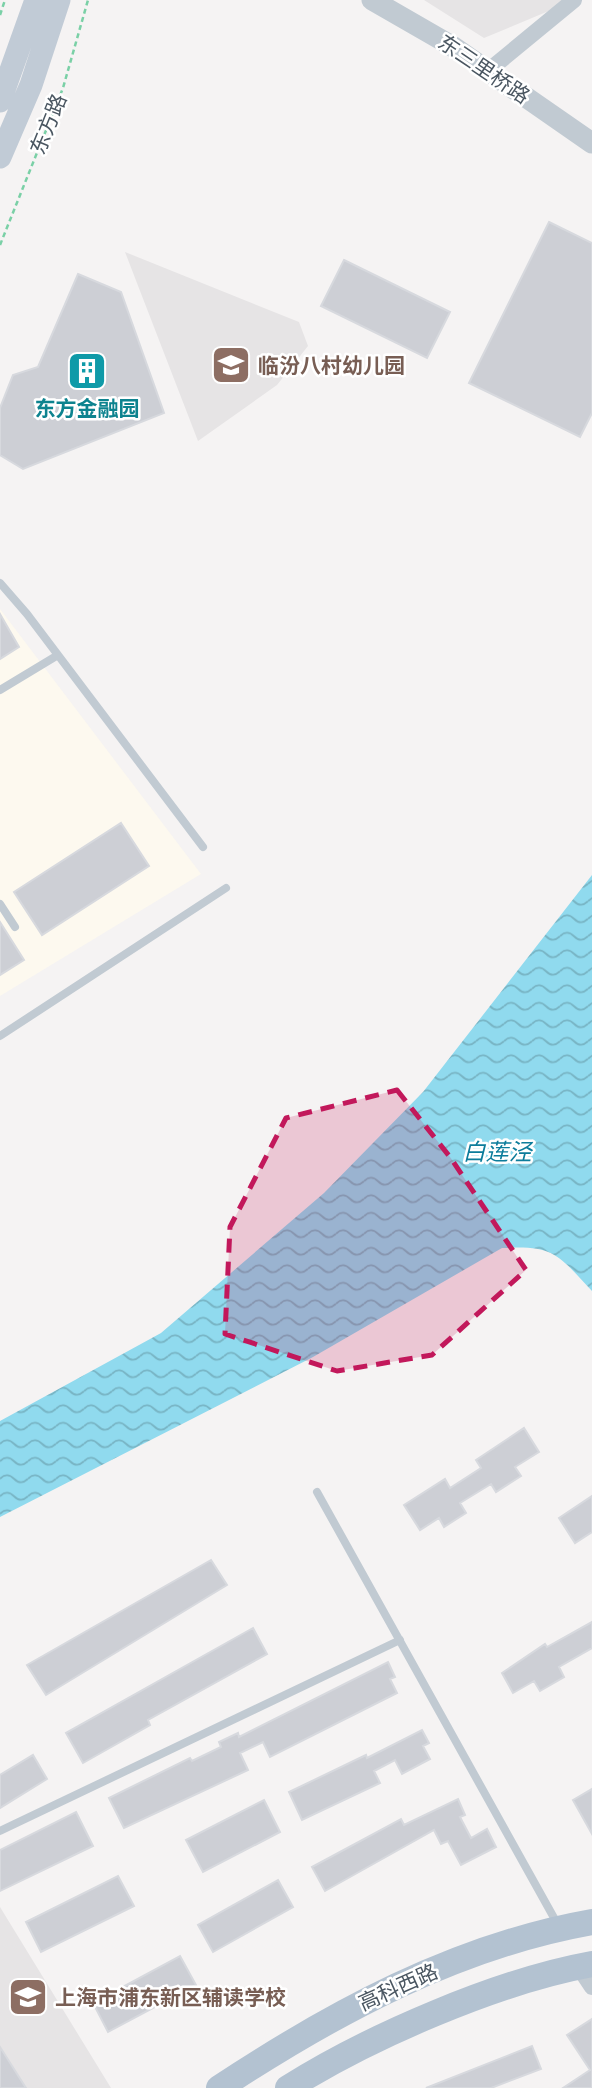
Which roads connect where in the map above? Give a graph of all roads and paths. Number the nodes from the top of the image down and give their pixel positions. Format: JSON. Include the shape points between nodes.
{"nodes":[{"id":1,"x":5,"y":0,"type":"edge"},
{"id":2,"x":36,"y":0,"type":"edge"},
{"id":3,"x":59,"y":0,"type":"edge"},
{"id":4,"x":88,"y":0,"type":"edge"},
{"id":5,"x":372,"y":0,"type":"edge"},
{"id":6,"x":574,"y":0,"type":"edge"},
{"id":7,"x":0,"y":15,"type":"edge"},
{"id":8,"x":488,"y":71,"type":"junction"},
{"id":9,"x":0,"y":102,"type":"edge"},
{"id":10,"x":592,"y":143,"type":"edge"},
{"id":11,"x":0,"y":157,"type":"edge"},
{"id":12,"x":0,"y":245,"type":"edge"},
{"id":13,"x":0,"y":583,"type":"edge"},
{"id":14,"x":58,"y":655,"type":"junction"},
{"id":15,"x":0,"y":690,"type":"edge"},
{"id":16,"x":203,"y":847,"type":"dead end"},
{"id":17,"x":226,"y":888,"type":"dead end"},
{"id":18,"x":0,"y":904,"type":"edge"},
{"id":19,"x":15,"y":927,"type":"dead end"},
{"id":20,"x":0,"y":1036,"type":"edge"},
{"id":21,"x":317,"y":1492,"type":"dead end"},
{"id":22,"x":400,"y":1640,"type":"junction"},
{"id":23,"x":0,"y":1831,"type":"edge"},
{"id":24,"x":592,"y":1922,"type":"edge"},
{"id":25,"x":559,"y":1928,"type":"junction"},
{"id":26,"x":587,"y":1972,"type":"edge"},
{"id":27,"x":219,"y":2088,"type":"edge"},
{"id":28,"x":288,"y":2088,"type":"edge"}],
"edges":[{"from":1,"to":7,"type":"path"},
{"from":2,"to":9,"type":"main road"},
{"from":3,"to":11,"type":"main road","name":"东方路","via":[[31,85]]},
{"from":4,"to":12,"type":"path","name":"东方路","via":[[63,88]]},
{"from":5,"to":8,"type":"street","name":"东三里桥路"},
{"from":6,"to":8,"type":"street"},
{"from":8,"to":10,"type":"street","name":"东三里桥路"},
{"from":13,"to":14,"type":"lane"},
{"from":14,"to":15,"type":"lane"},
{"from":14,"to":16,"type":"lane"},
{"from":17,"to":20,"type":"lane"},
{"from":18,"to":19,"type":"lane"},
{"from":21,"to":22,"type":"lane"},
{"from":22,"to":23,"type":"lane"},
{"from":22,"to":25,"type":"lane"},
{"from":24,"to":25,"type":"main road","name":"高科西路"},
{"from":25,"to":27,"type":"main road","name":"高科西路","via":[[496,1944],[371,1998],[292,2040]]},
{"from":26,"to":28,"type":"main road","name":"高科西路","via":[[498,1989],[402,2030]]}]}
